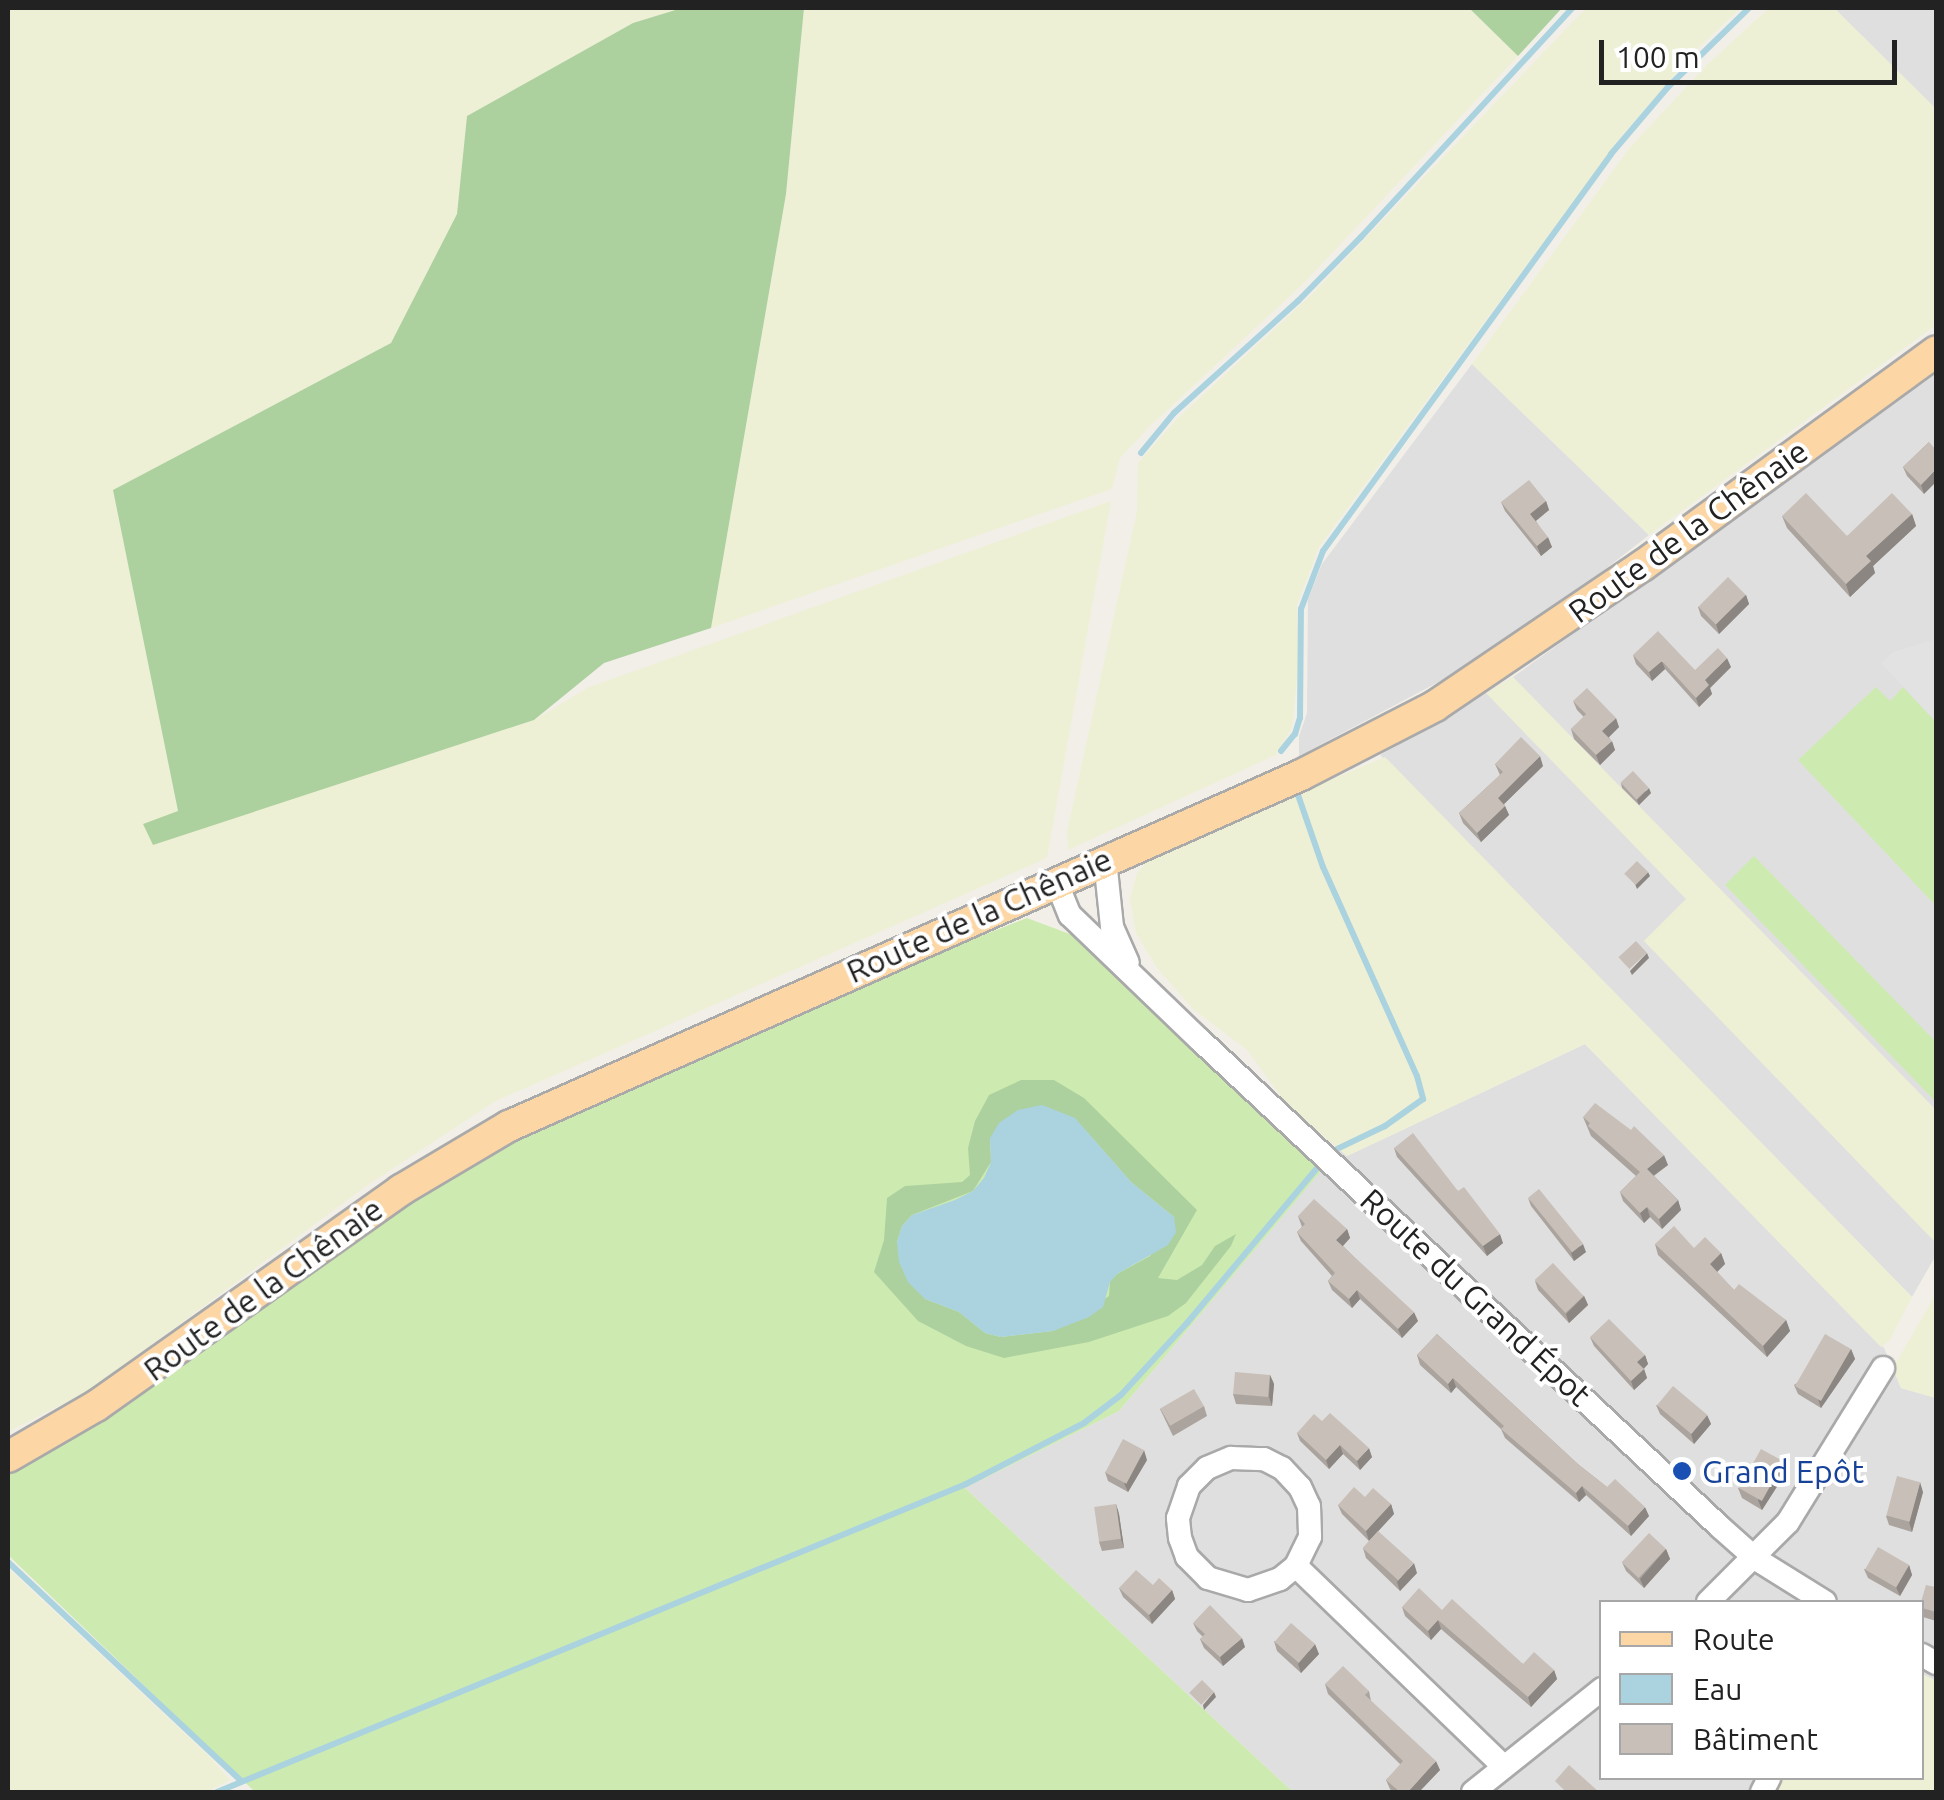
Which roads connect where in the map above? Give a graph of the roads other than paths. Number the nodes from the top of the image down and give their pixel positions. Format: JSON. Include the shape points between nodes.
{"nodes":[{"id":1,"x":1936,"y":352,"type":"edge"},
{"id":2,"x":1104,"y":860,"type":"junction"},
{"id":3,"x":1056,"y":882,"type":"junction"},
{"id":4,"x":1138,"y":979,"type":"junction"},
{"id":5,"x":1882,"y":1368,"type":"dead end"},
{"id":6,"x":8,"y":1456,"type":"edge"},
{"id":7,"x":1756,"y":1559,"type":"junction"},
{"id":8,"x":1296,"y":1566,"type":"junction"},
{"id":9,"x":1710,"y":1600,"type":"edge"},
{"id":10,"x":1821,"y":1600,"type":"edge"},
{"id":11,"x":1599,"y":1691,"type":"edge"},
{"id":12,"x":1498,"y":1772,"type":"junction"},
{"id":13,"x":1473,"y":1792,"type":"edge"},
{"id":14,"x":1511,"y":1792,"type":"edge"}],
"edges":[{"from":1,"to":2,"type":"main road","name":"Route de la Chênaie","via":[[1435,706],[1343,756]]},
{"from":2,"to":3,"type":"main road","name":"Route de la Chênaie"},
{"from":2,"to":4,"type":"street","name":"Route du Grand Épot","via":[[1112,926]]},
{"from":3,"to":4,"type":"street","name":"Route du Grand Épot","via":[[1070,915]]},
{"from":3,"to":6,"type":"main road","name":"Route de la Chênaie","via":[[624,1071],[476,1144],[369,1212],[134,1381]]},
{"from":4,"to":7,"type":"street","name":"Route du Grand Épot"},
{"from":5,"to":7,"type":"street","via":[[1788,1522]]},
{"from":7,"to":9,"type":"street"},
{"from":7,"to":10,"type":"street","name":"Route du Grand Épot"},
{"from":8,"to":8,"type":"street","via":[[1310,1537],[1309,1506],[1282,1468],[1264,1459],[1231,1458],[1206,1468],[1189,1486],[1178,1518],[1180,1538],[1187,1557],[1208,1578],[1248,1590]]},
{"from":8,"to":12,"type":"street"},
{"from":11,"to":12,"type":"street"},
{"from":12,"to":13,"type":"street"},
{"from":12,"to":14,"type":"street"}]}
